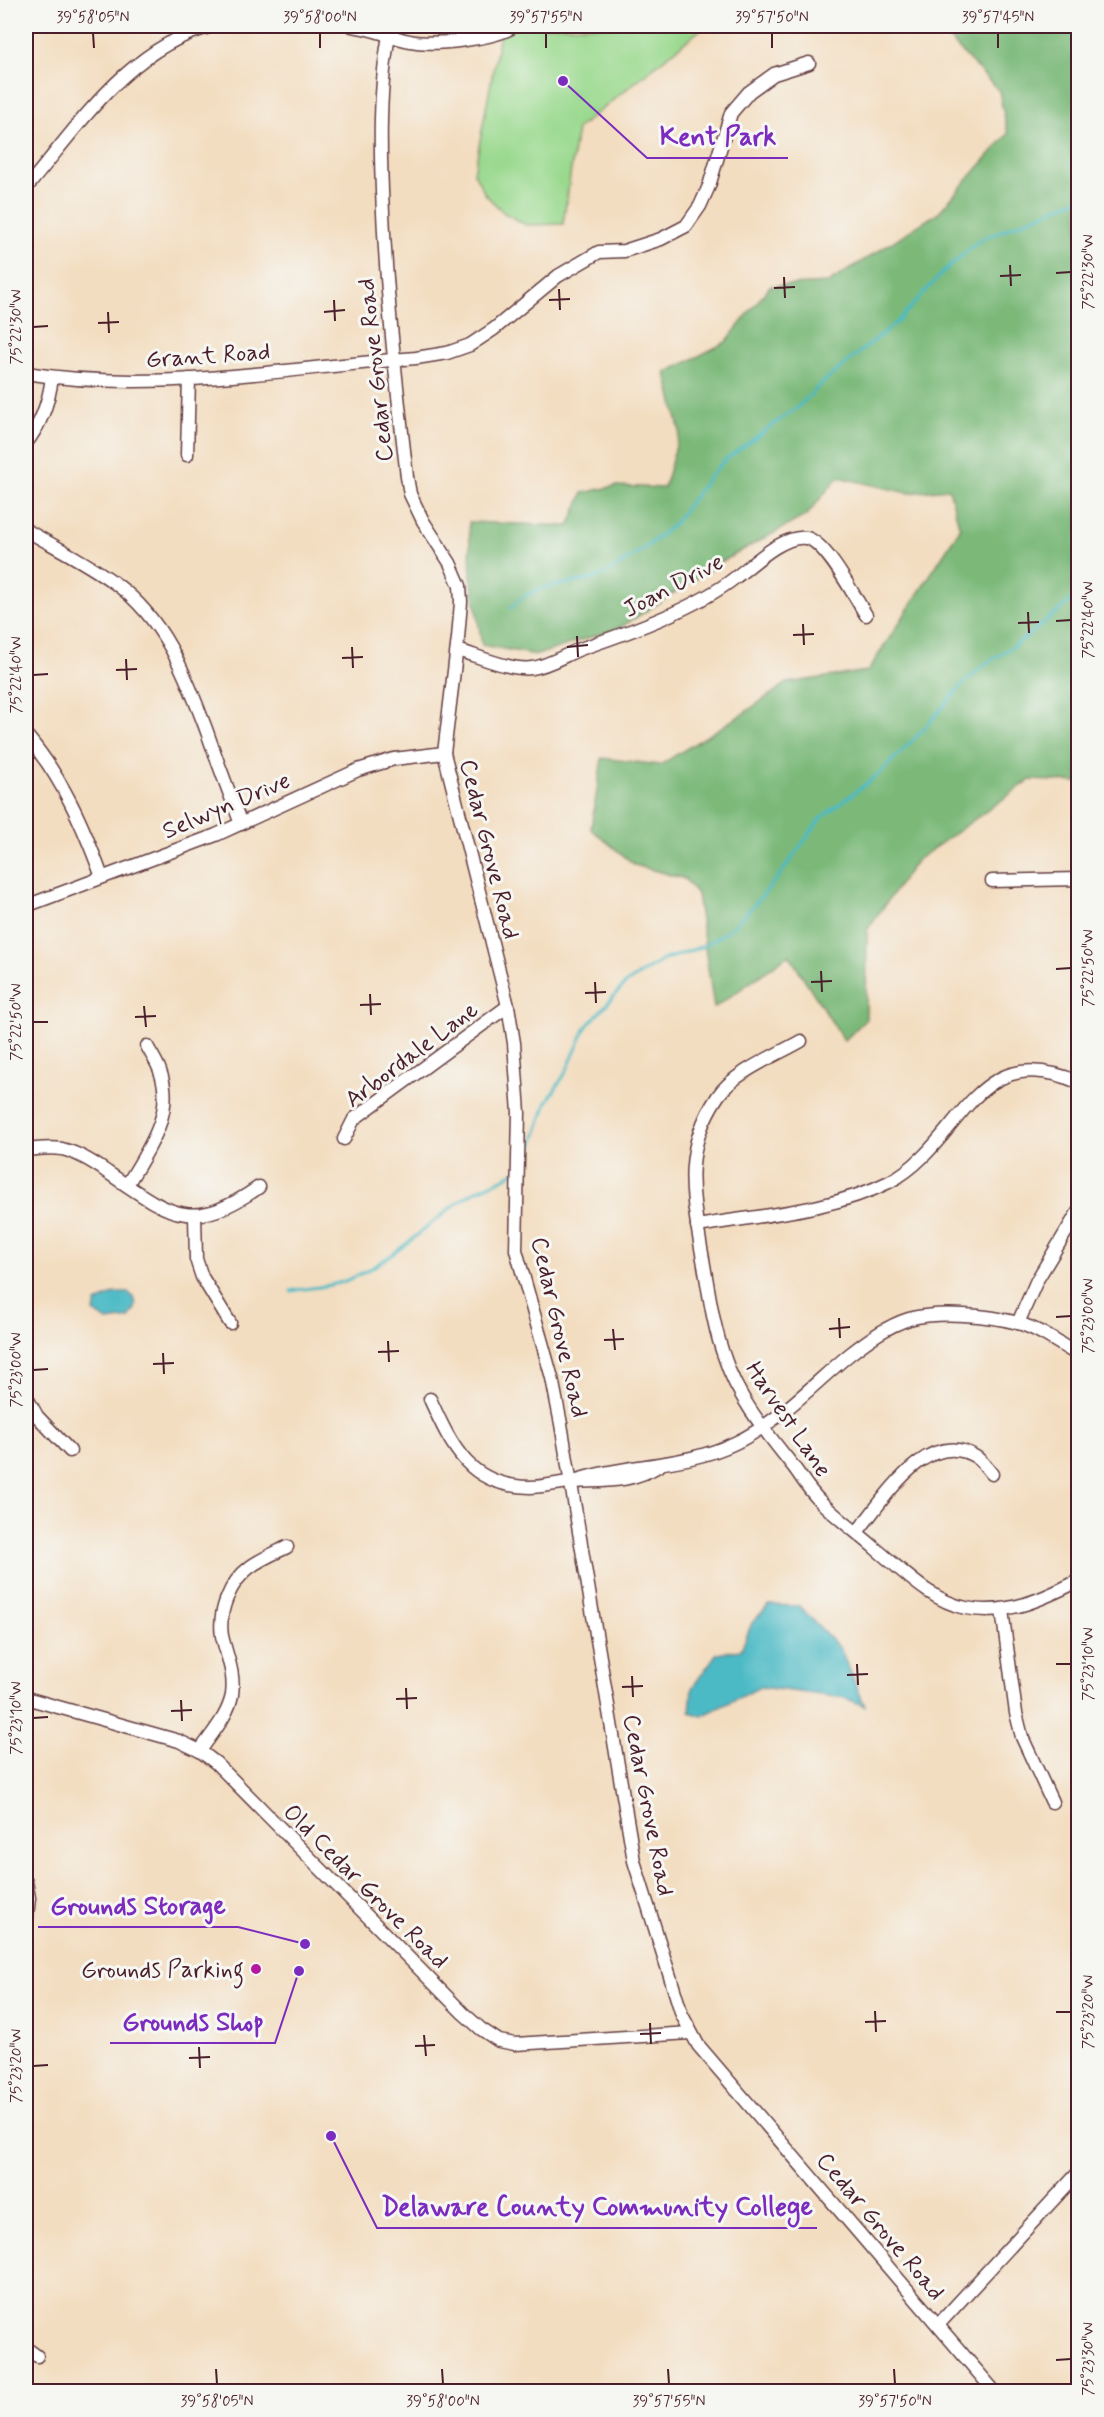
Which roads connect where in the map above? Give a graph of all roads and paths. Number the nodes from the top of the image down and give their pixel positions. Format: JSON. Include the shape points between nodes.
{"nodes":[{"id":1,"x":213,"y":26,"type":"edge"},
{"id":2,"x":352,"y":26,"type":"edge"},
{"id":3,"x":514,"y":26,"type":"edge"},
{"id":4,"x":390,"y":30,"type":"edge"},
{"id":5,"x":809,"y":63,"type":"dead end"},
{"id":6,"x":26,"y":188,"type":"edge"},
{"id":7,"x":394,"y":360,"type":"junction"},
{"id":8,"x":26,"y":372,"type":"edge"},
{"id":9,"x":52,"y":377,"type":"junction"},
{"id":10,"x":189,"y":379,"type":"junction"},
{"id":11,"x":26,"y":442,"type":"edge"},
{"id":12,"x":186,"y":455,"type":"dead end"},
{"id":13,"x":26,"y":530,"type":"edge"},
{"id":14,"x":866,"y":615,"type":"dead end"},
{"id":15,"x":457,"y":650,"type":"junction"},
{"id":16,"x":26,"y":735,"type":"edge"},
{"id":17,"x":444,"y":753,"type":"junction"},
{"id":18,"x":241,"y":824,"type":"junction"},
{"id":19,"x":102,"y":877,"type":"junction"},
{"id":20,"x":1078,"y":879,"type":"edge"},
{"id":21,"x":992,"y":881,"type":"dead end"},
{"id":22,"x":26,"y":906,"type":"edge"},
{"id":23,"x":508,"y":1006,"type":"junction"},
{"id":24,"x":801,"y":1041,"type":"dead end"},
{"id":25,"x":147,"y":1046,"type":"dead end"},
{"id":26,"x":1078,"y":1082,"type":"edge"},
{"id":27,"x":344,"y":1139,"type":"dead end"},
{"id":28,"x":26,"y":1150,"type":"edge"},
{"id":29,"x":127,"y":1185,"type":"junction"},
{"id":30,"x":259,"y":1187,"type":"dead end"},
{"id":31,"x":1078,"y":1212,"type":"edge"},
{"id":32,"x":195,"y":1216,"type":"junction"},
{"id":33,"x":697,"y":1226,"type":"junction"},
{"id":34,"x":230,"y":1323,"type":"dead end"},
{"id":35,"x":1018,"y":1323,"type":"junction"},
{"id":36,"x":1078,"y":1354,"type":"edge"},
{"id":37,"x":26,"y":1396,"type":"edge"},
{"id":38,"x":430,"y":1399,"type":"dead end"},
{"id":39,"x":762,"y":1427,"type":"junction"},
{"id":40,"x":70,"y":1451,"type":"dead end"},
{"id":41,"x":992,"y":1474,"type":"dead end"},
{"id":42,"x":571,"y":1482,"type":"junction"},
{"id":43,"x":857,"y":1532,"type":"junction"},
{"id":44,"x":287,"y":1547,"type":"dead end"},
{"id":45,"x":1078,"y":1581,"type":"edge"},
{"id":46,"x":1002,"y":1610,"type":"junction"},
{"id":47,"x":26,"y":1698,"type":"edge"},
{"id":48,"x":200,"y":1750,"type":"junction"},
{"id":49,"x":1052,"y":1802,"type":"dead end"},
{"id":50,"x":26,"y":1882,"type":"edge"},
{"id":51,"x":26,"y":1926,"type":"edge"},
{"id":52,"x":690,"y":2033,"type":"junction"},
{"id":53,"x":1078,"y":2173,"type":"edge"},
{"id":54,"x":938,"y":2325,"type":"junction"},
{"id":55,"x":26,"y":2348,"type":"edge"},
{"id":56,"x":37,"y":2356,"type":"dead end"},
{"id":57,"x":995,"y":2391,"type":"edge"}],
"edges":[{"from":1,"to":6,"type":"street","via":[[182,36],[136,63]]},
{"from":2,"to":4,"type":"street"},
{"from":3,"to":4,"type":"street","via":[[500,34],[411,42]]},
{"from":4,"to":7,"type":"street","name":"Cedar Grove Road","via":[[381,164]]},
{"from":5,"to":7,"type":"street","name":"Grant Road","via":[[774,74],[749,92],[731,113],[709,186],[686,226],[661,239],[624,251],[599,252],[576,264],[470,345]]},
{"from":7,"to":10,"type":"street","name":"Grant Road"},
{"from":7,"to":15,"type":"street","name":"Cedar Grove Road","via":[[410,494],[460,586]]},
{"from":8,"to":9,"type":"street","name":"Grant Road"},
{"from":9,"to":10,"type":"street","name":"Grant Road"},
{"from":9,"to":11,"type":"street","via":[[45,411]]},
{"from":10,"to":12,"type":"street"},
{"from":13,"to":18,"type":"street","via":[[116,584],[164,634],[188,683]]},
{"from":14,"to":15,"type":"street","name":"Joan Drive","via":[[822,547],[806,538],[796,538],[693,603],[626,634],[538,667],[516,668]]},
{"from":15,"to":17,"type":"street","name":"Cedar Grove Road"},
{"from":16,"to":19,"type":"street","via":[[60,781]]},
{"from":17,"to":18,"type":"street","name":"Selwyn Drive","via":[[394,759],[358,770]]},
{"from":17,"to":23,"type":"street","name":"Cedar Grove Road"},
{"from":18,"to":19,"type":"street","name":"Selwyn Drive"},
{"from":19,"to":22,"type":"street","name":"Selwyn Drive"},
{"from":20,"to":21,"type":"street"},
{"from":23,"to":27,"type":"street","name":"Arbordale Lane","via":[[354,1119]]},
{"from":23,"to":42,"type":"street","name":"Cedar Grove Road","via":[[518,1102],[516,1250],[552,1378]]},
{"from":24,"to":33,"type":"street","name":"Harvest Lane","via":[[744,1073],[719,1094],[694,1154],[691,1186]]},
{"from":25,"to":29,"type":"street","via":[[161,1072],[163,1115],[157,1134]]},
{"from":26,"to":33,"type":"street","via":[[1035,1071],[1013,1074],[989,1085],[974,1098],[934,1147],[890,1182],[827,1204]]},
{"from":28,"to":29,"type":"street","via":[[61,1149],[76,1153]]},
{"from":29,"to":32,"type":"street","via":[[165,1208]]},
{"from":30,"to":32,"type":"street","via":[[225,1209]]},
{"from":31,"to":35,"type":"street","via":[[1037,1280]]},
{"from":32,"to":34,"type":"street","via":[[196,1259],[202,1277]]},
{"from":33,"to":39,"type":"street","name":"Harvest Lane","via":[[725,1360]]},
{"from":35,"to":36,"type":"street"},
{"from":35,"to":39,"type":"street","via":[[941,1314],[909,1319],[882,1331],[850,1354]]},
{"from":37,"to":40,"type":"street","via":[[37,1416]]},
{"from":38,"to":42,"type":"street","via":[[455,1450],[486,1477],[531,1487]]},
{"from":39,"to":42,"type":"street","via":[[736,1443],[706,1455],[663,1463],[644,1475],[600,1483]]},
{"from":39,"to":43,"type":"street","name":"Harvest Lane","via":[[820,1501]]},
{"from":41,"to":43,"type":"street","via":[[978,1458],[963,1451],[941,1450],[924,1457]]},
{"from":42,"to":52,"type":"street","name":"Cedar Grove Road","via":[[634,1861]]},
{"from":43,"to":46,"type":"street","name":"Harvest Lane","via":[[938,1597],[966,1608]]},
{"from":44,"to":48,"type":"street","via":[[250,1567],[225,1603],[221,1624],[233,1675],[231,1697],[222,1720]]},
{"from":45,"to":46,"type":"street","name":"Harvest Lane","via":[[1029,1604]]},
{"from":46,"to":49,"type":"street","via":[[1022,1737]]},
{"from":47,"to":48,"type":"street","name":"Old Cedar Grove Road"},
{"from":48,"to":52,"type":"street","name":"Old Cedar Grove Road","via":[[464,2013],[499,2042],[532,2044]]},
{"from":50,"to":51,"type":"street"},
{"from":52,"to":54,"type":"street","name":"Cedar Grove Road"},
{"from":53,"to":54,"type":"street"},
{"from":54,"to":57,"type":"street","name":"Cedar Grove Road"},
{"from":55,"to":56,"type":"street"}]}
